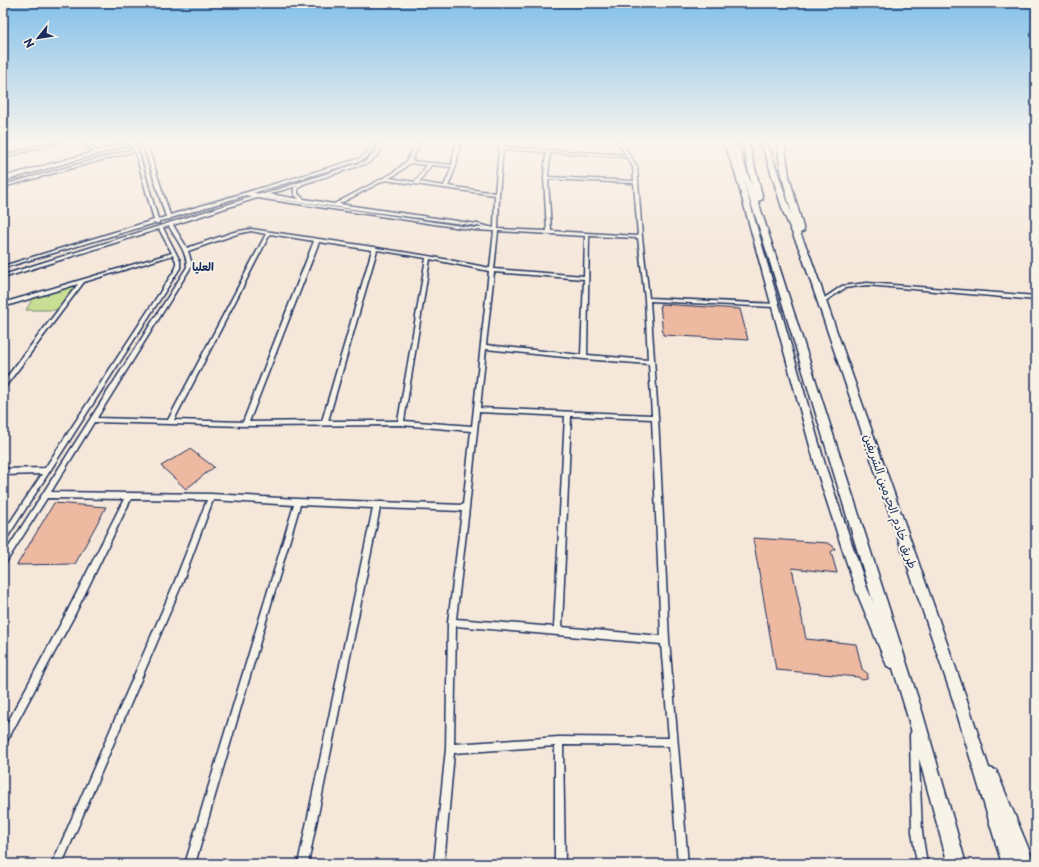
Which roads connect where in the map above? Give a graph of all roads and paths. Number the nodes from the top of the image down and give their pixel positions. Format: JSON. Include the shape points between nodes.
{"nodes":[{"id":1,"x":20,"y":181,"type":"edge"},
{"id":2,"x":145,"y":181,"type":"edge"},
{"id":3,"x":157,"y":181,"type":"edge"},
{"id":4,"x":288,"y":181,"type":"edge"},
{"id":5,"x":380,"y":181,"type":"edge"},
{"id":6,"x":404,"y":181,"type":"edge"},
{"id":7,"x":448,"y":181,"type":"edge"},
{"id":8,"x":497,"y":181,"type":"edge"},
{"id":9,"x":546,"y":181,"type":"edge"},
{"id":10,"x":624,"y":181,"type":"edge"},
{"id":11,"x":741,"y":181,"type":"edge"},
{"id":12,"x":746,"y":181,"type":"edge"},
{"id":13,"x":756,"y":181,"type":"edge"},
{"id":14,"x":777,"y":181,"type":"edge"},
{"id":15,"x":786,"y":181,"type":"edge"},
{"id":16,"x":306,"y":182,"type":"joint"},
{"id":17,"x":636,"y":182,"type":"joint"},
{"id":18,"x":416,"y":183,"type":"joint"},
{"id":19,"x":3,"y":186,"type":"edge"},
{"id":20,"x":446,"y":187,"type":"junction"},
{"id":21,"x":247,"y":194,"type":"junction"},
{"id":22,"x":496,"y":194,"type":"junction"},
{"id":23,"x":264,"y":195,"type":"junction"},
{"id":24,"x":256,"y":197,"type":"junction"},
{"id":25,"x":306,"y":201,"type":"junction"},
{"id":26,"x":334,"y":205,"type":"junction"},
{"id":27,"x":169,"y":218,"type":"junction"},
{"id":28,"x":157,"y":222,"type":"junction"},
{"id":29,"x":170,"y":224,"type":"junction"},
{"id":30,"x":160,"y":227,"type":"junction"},
{"id":31,"x":496,"y":230,"type":"junction"},
{"id":32,"x":268,"y":233,"type":"junction"},
{"id":33,"x":549,"y":233,"type":"junction"},
{"id":34,"x":587,"y":235,"type":"junction"},
{"id":35,"x":766,"y":236,"type":"junction"},
{"id":36,"x":640,"y":237,"type":"junction"},
{"id":37,"x":317,"y":240,"type":"junction"},
{"id":38,"x":375,"y":248,"type":"junction"},
{"id":39,"x":186,"y":250,"type":"junction"},
{"id":40,"x":805,"y":253,"type":"junction"},
{"id":41,"x":173,"y":254,"type":"junction"},
{"id":42,"x":428,"y":257,"type":"junction"},
{"id":43,"x":3,"y":267,"type":"edge"},
{"id":44,"x":491,"y":270,"type":"junction"},
{"id":45,"x":3,"y":277,"type":"edge"},
{"id":46,"x":586,"y":278,"type":"junction"},
{"id":47,"x":82,"y":282,"type":"junction"},
{"id":48,"x":647,"y":298,"type":"junction"},
{"id":49,"x":1036,"y":298,"type":"edge"},
{"id":50,"x":822,"y":301,"type":"junction"},
{"id":51,"x":3,"y":305,"type":"edge"},
{"id":52,"x":775,"y":305,"type":"junction"},
{"id":53,"x":483,"y":346,"type":"junction"},
{"id":54,"x":584,"y":357,"type":"junction"},
{"id":55,"x":651,"y":362,"type":"junction"},
{"id":56,"x":3,"y":386,"type":"edge"},
{"id":57,"x":476,"y":410,"type":"junction"},
{"id":58,"x":568,"y":414,"type":"junction"},
{"id":59,"x":655,"y":417,"type":"junction"},
{"id":60,"x":92,"y":420,"type":"junction"},
{"id":61,"x":170,"y":422,"type":"junction"},
{"id":62,"x":401,"y":423,"type":"junction"},
{"id":63,"x":245,"y":424,"type":"junction"},
{"id":64,"x":324,"y":424,"type":"junction"},
{"id":65,"x":474,"y":429,"type":"junction"},
{"id":66,"x":47,"y":471,"type":"junction"},
{"id":67,"x":3,"y":472,"type":"edge"},
{"id":68,"x":44,"y":495,"type":"junction"},
{"id":69,"x":130,"y":496,"type":"junction"},
{"id":70,"x":211,"y":497,"type":"junction"},
{"id":71,"x":298,"y":502,"type":"junction"},
{"id":72,"x":377,"y":506,"type":"junction"},
{"id":73,"x":466,"y":508,"type":"junction"},
{"id":74,"x":3,"y":539,"type":"edge"},
{"id":75,"x":3,"y":562,"type":"edge"},
{"id":76,"x":452,"y":622,"type":"junction"},
{"id":77,"x":558,"y":631,"type":"junction"},
{"id":78,"x":665,"y":640,"type":"junction"},
{"id":79,"x":959,"y":697,"type":"junction"},
{"id":80,"x":914,"y":711,"type":"junction"},
{"id":81,"x":3,"y":740,"type":"edge"},
{"id":82,"x":559,"y":741,"type":"junction"},
{"id":83,"x":672,"y":742,"type":"junction"},
{"id":84,"x":450,"y":749,"type":"junction"},
{"id":85,"x":57,"y":864,"type":"edge"},
{"id":86,"x":190,"y":864,"type":"edge"},
{"id":87,"x":303,"y":864,"type":"edge"},
{"id":88,"x":439,"y":864,"type":"edge"},
{"id":89,"x":560,"y":864,"type":"edge"},
{"id":90,"x":683,"y":864,"type":"edge"},
{"id":91,"x":922,"y":864,"type":"edge"},
{"id":92,"x":957,"y":864,"type":"edge"},
{"id":93,"x":1011,"y":864,"type":"edge"},
{"id":94,"x":1026,"y":864,"type":"edge"}],
"edges":[{"from":1,"to":19,"type":"street"},
{"from":2,"to":28,"type":"street"},
{"from":3,"to":27,"type":"street"},
{"from":4,"to":21,"type":"street"},
{"from":5,"to":26,"type":"street"},
{"from":6,"to":18,"type":"street"},
{"from":7,"to":20,"type":"street"},
{"from":8,"to":22,"type":"street"},
{"from":9,"to":33,"type":"street"},
{"from":10,"to":17,"type":"street"},
{"from":11,"to":52,"type":"main road"},
{"from":12,"to":35,"type":"highway"},
{"from":13,"to":35,"type":"highway"},
{"from":14,"to":40,"type":"highway","name":"طريق خادم الحرمين الشريفين"},
{"from":15,"to":40,"type":"highway","via":[[797,215]]},
{"from":16,"to":23,"type":"street"},
{"from":16,"to":25,"type":"street","via":[[296,188],[296,194],[298,198]]},
{"from":17,"to":36,"type":"street"},
{"from":18,"to":20,"type":"street"},
{"from":20,"to":22,"type":"street"},
{"from":21,"to":23,"type":"street"},
{"from":21,"to":24,"type":"street"},
{"from":21,"to":27,"type":"street"},
{"from":22,"to":31,"type":"street"},
{"from":23,"to":24,"type":"street"},
{"from":23,"to":25,"type":"street"},
{"from":24,"to":29,"type":"street"},
{"from":24,"to":31,"type":"street"},
{"from":25,"to":26,"type":"street"},
{"from":26,"to":31,"type":"street","via":[[477,225]]},
{"from":27,"to":28,"type":"street"},
{"from":28,"to":43,"type":"street"},
{"from":29,"to":30,"type":"street"},
{"from":29,"to":39,"type":"street"},
{"from":30,"to":41,"type":"street"},
{"from":30,"to":45,"type":"street"},
{"from":31,"to":33,"type":"street"},
{"from":31,"to":44,"type":"street"},
{"from":32,"to":37,"type":"street"},
{"from":32,"to":39,"type":"street","via":[[251,230],[236,232]]},
{"from":32,"to":61,"type":"street"},
{"from":33,"to":34,"type":"street"},
{"from":34,"to":36,"type":"street"},
{"from":34,"to":46,"type":"street"},
{"from":35,"to":80,"type":"highway"},
{"from":36,"to":48,"type":"street"},
{"from":37,"to":38,"type":"street"},
{"from":37,"to":63,"type":"street"},
{"from":38,"to":42,"type":"street"},
{"from":38,"to":64,"type":"street"},
{"from":39,"to":60,"type":"street","via":[[190,260],[189,267]]},
{"from":40,"to":50,"type":"highway","name":"طريق خادم الحرمين الشريفين"},
{"from":41,"to":47,"type":"street"},
{"from":41,"to":66,"type":"street","via":[[178,261],[178,268]]},
{"from":42,"to":44,"type":"street"},
{"from":42,"to":62,"type":"street"},
{"from":44,"to":46,"type":"street"},
{"from":44,"to":53,"type":"street"},
{"from":46,"to":54,"type":"street"},
{"from":47,"to":51,"type":"street"},
{"from":47,"to":56,"type":"street"},
{"from":48,"to":52,"type":"street"},
{"from":48,"to":55,"type":"street"},
{"from":49,"to":50,"type":"street","via":[[867,284],[844,287]]},
{"from":50,"to":79,"type":"highway","name":"طريق خادم الحرمين الشريفين"},
{"from":52,"to":80,"type":"main road","via":[[821,468],[861,588]]},
{"from":53,"to":54,"type":"street"},
{"from":53,"to":57,"type":"street"},
{"from":54,"to":55,"type":"street"},
{"from":55,"to":59,"type":"street"},
{"from":57,"to":58,"type":"street"},
{"from":57,"to":65,"type":"street"},
{"from":58,"to":59,"type":"street"},
{"from":58,"to":77,"type":"street"},
{"from":59,"to":78,"type":"street"},
{"from":60,"to":61,"type":"street"},
{"from":60,"to":68,"type":"street"},
{"from":61,"to":63,"type":"street"},
{"from":62,"to":64,"type":"street"},
{"from":62,"to":65,"type":"street"},
{"from":63,"to":64,"type":"street"},
{"from":65,"to":73,"type":"street"},
{"from":66,"to":67,"type":"street"},
{"from":66,"to":74,"type":"street"},
{"from":68,"to":69,"type":"street"},
{"from":68,"to":75,"type":"street"},
{"from":69,"to":70,"type":"street"},
{"from":69,"to":81,"type":"street"},
{"from":70,"to":71,"type":"street"},
{"from":70,"to":85,"type":"street","via":[[177,586]]},
{"from":71,"to":72,"type":"street"},
{"from":71,"to":86,"type":"street"},
{"from":72,"to":73,"type":"street"},
{"from":72,"to":87,"type":"street"},
{"from":73,"to":76,"type":"street"},
{"from":76,"to":77,"type":"street"},
{"from":76,"to":84,"type":"street"},
{"from":77,"to":78,"type":"street"},
{"from":78,"to":83,"type":"street"},
{"from":79,"to":93,"type":"highway","name":"طريق خادم الحرمين الشريفين"},
{"from":79,"to":94,"type":"highway"},
{"from":80,"to":91,"type":"street","via":[[917,832]]},
{"from":80,"to":92,"type":"highway"},
{"from":82,"to":83,"type":"street"},
{"from":82,"to":84,"type":"street"},
{"from":82,"to":89,"type":"street"},
{"from":83,"to":90,"type":"street"},
{"from":84,"to":88,"type":"street"}]}
